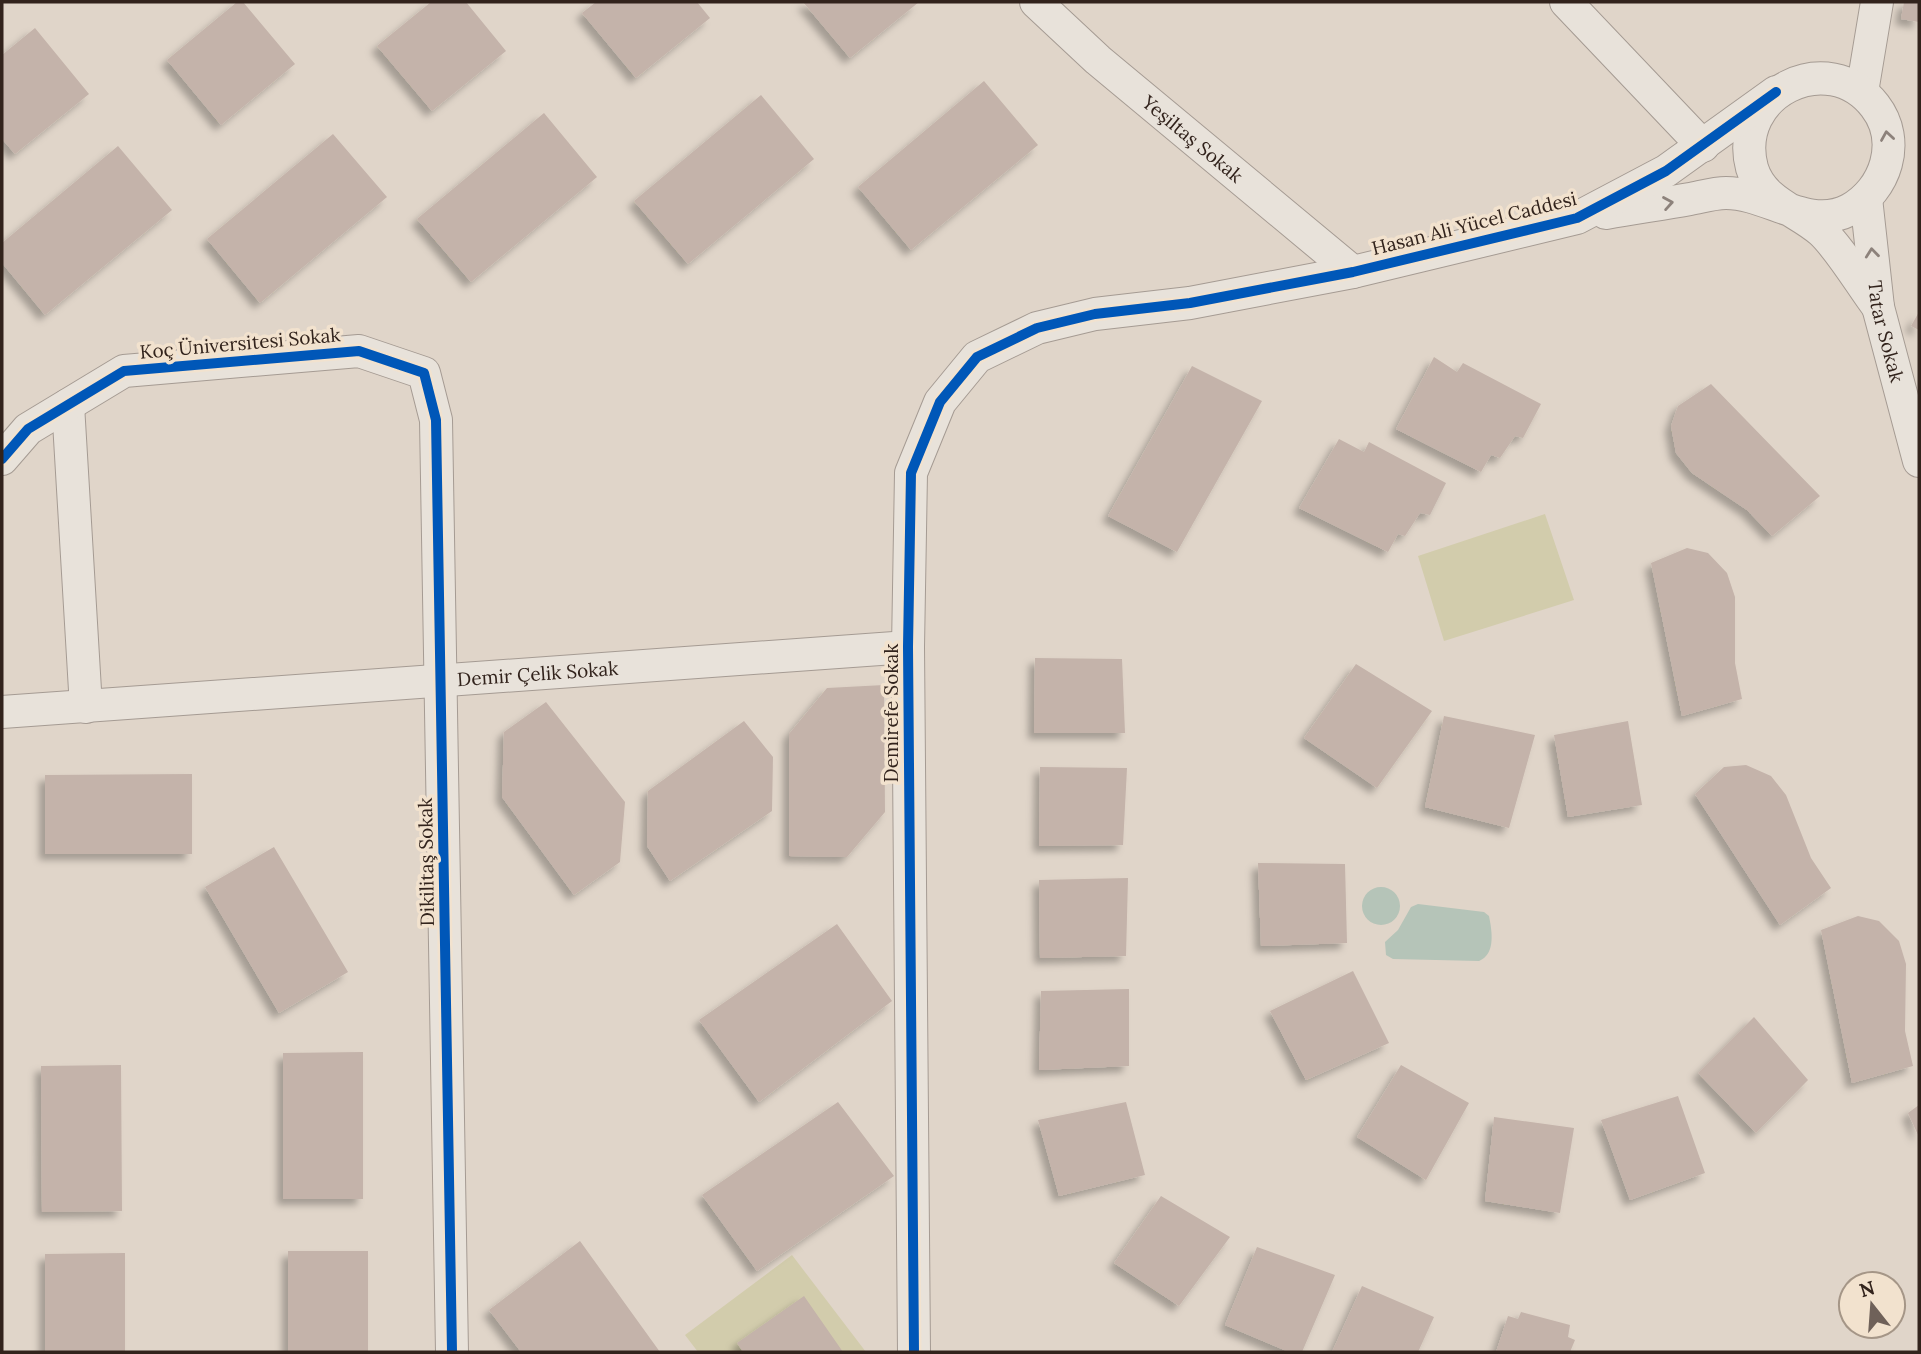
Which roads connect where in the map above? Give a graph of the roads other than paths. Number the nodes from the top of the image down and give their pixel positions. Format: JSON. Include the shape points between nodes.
{"nodes":[{"id":1,"x":1037,"y":2,"type":"edge"},
{"id":2,"x":1566,"y":2,"type":"edge"},
{"id":3,"x":1877,"y":2,"type":"edge"},
{"id":4,"x":1776,"y":92,"type":"junction"},
{"id":5,"x":1862,"y":92,"type":"junction"},
{"id":6,"x":1703,"y":146,"type":"junction"},
{"id":7,"x":1867,"y":198,"type":"junction"},
{"id":8,"x":1779,"y":204,"type":"junction"},
{"id":9,"x":1577,"y":218,"type":"junction"},
{"id":10,"x":1353,"y":272,"type":"junction"},
{"id":11,"x":1232,"y":293,"type":"joint"},
{"id":12,"x":1878,"y":307,"type":"junction"},
{"id":13,"x":424,"y":373,"type":"joint"},
{"id":14,"x":68,"y":404,"type":"junction"},
{"id":15,"x":2,"y":459,"type":"edge"},
{"id":16,"x":1919,"y":461,"type":"edge"},
{"id":17,"x":908,"y":647,"type":"junction"},
{"id":18,"x":441,"y":682,"type":"junction"},
{"id":19,"x":86,"y":707,"type":"junction"},
{"id":20,"x":2,"y":712,"type":"edge"},
{"id":21,"x":452,"y":1352,"type":"edge"},
{"id":22,"x":914,"y":1352,"type":"edge"}],
"edges":[{"from":1,"to":10,"type":"street","name":"Yeşiltaş Sokak","via":[[1098,60]]},
{"from":2,"to":6,"type":"street"},
{"from":3,"to":5,"type":"street"},
{"from":4,"to":5,"type":"street","via":[[1796,81],[1819,77],[1842,81]]},
{"from":4,"to":6,"type":"street","name":"Hasan Ali Yücel Caddesi"},
{"from":4,"to":8,"type":"street","via":[[1751,128],[1749,149],[1763,189]]},
{"from":7,"to":5,"type":"street","one_way":true,"via":[[1879,183],[1889,147],[1876,107]]},
{"from":6,"to":9,"type":"street","name":"Hasan Ali Yücel Caddesi","via":[[1666,172]]},
{"from":7,"to":8,"type":"street","via":[[1847,211],[1824,216],[1800,214]]},
{"from":12,"to":7,"type":"street","name":"Tatar Sokak","one_way":true},
{"from":9,"to":8,"type":"street","one_way":true,"via":[[1727,193]]},
{"from":8,"to":12,"type":"street","via":[[1822,232]]},
{"from":9,"to":10,"type":"street","name":"Hasan Ali Yücel Caddesi"},
{"from":10,"to":11,"type":"street","name":"Hasan Ali Yücel Caddesi"},
{"from":11,"to":17,"type":"street","name":"Demirefe Sokak","via":[[1190,303],[1095,314],[1037,328],[977,358],[940,402],[911,473]]},
{"from":12,"to":16,"type":"street","name":"Tatar Sokak"},
{"from":13,"to":14,"type":"street","name":"Koç Üniversitesi Sokak","via":[[359,351],[124,371]]},
{"from":13,"to":18,"type":"street","name":"Dikilitaş Sokak","via":[[436,420]]},
{"from":14,"to":15,"type":"street","name":"Koç Üniversitesi Sokak","via":[[29,429]]},
{"from":14,"to":19,"type":"street"},
{"from":17,"to":18,"type":"street","name":"Demir Çelik Sokak"},
{"from":17,"to":22,"type":"street","name":"Demirefe Sokak"},
{"from":18,"to":19,"type":"street","name":"Demir Çelik Sokak"},
{"from":18,"to":21,"type":"street","name":"Dikilitaş Sokak"},
{"from":19,"to":20,"type":"street","name":"Demir Çelik Sokak"}]}
